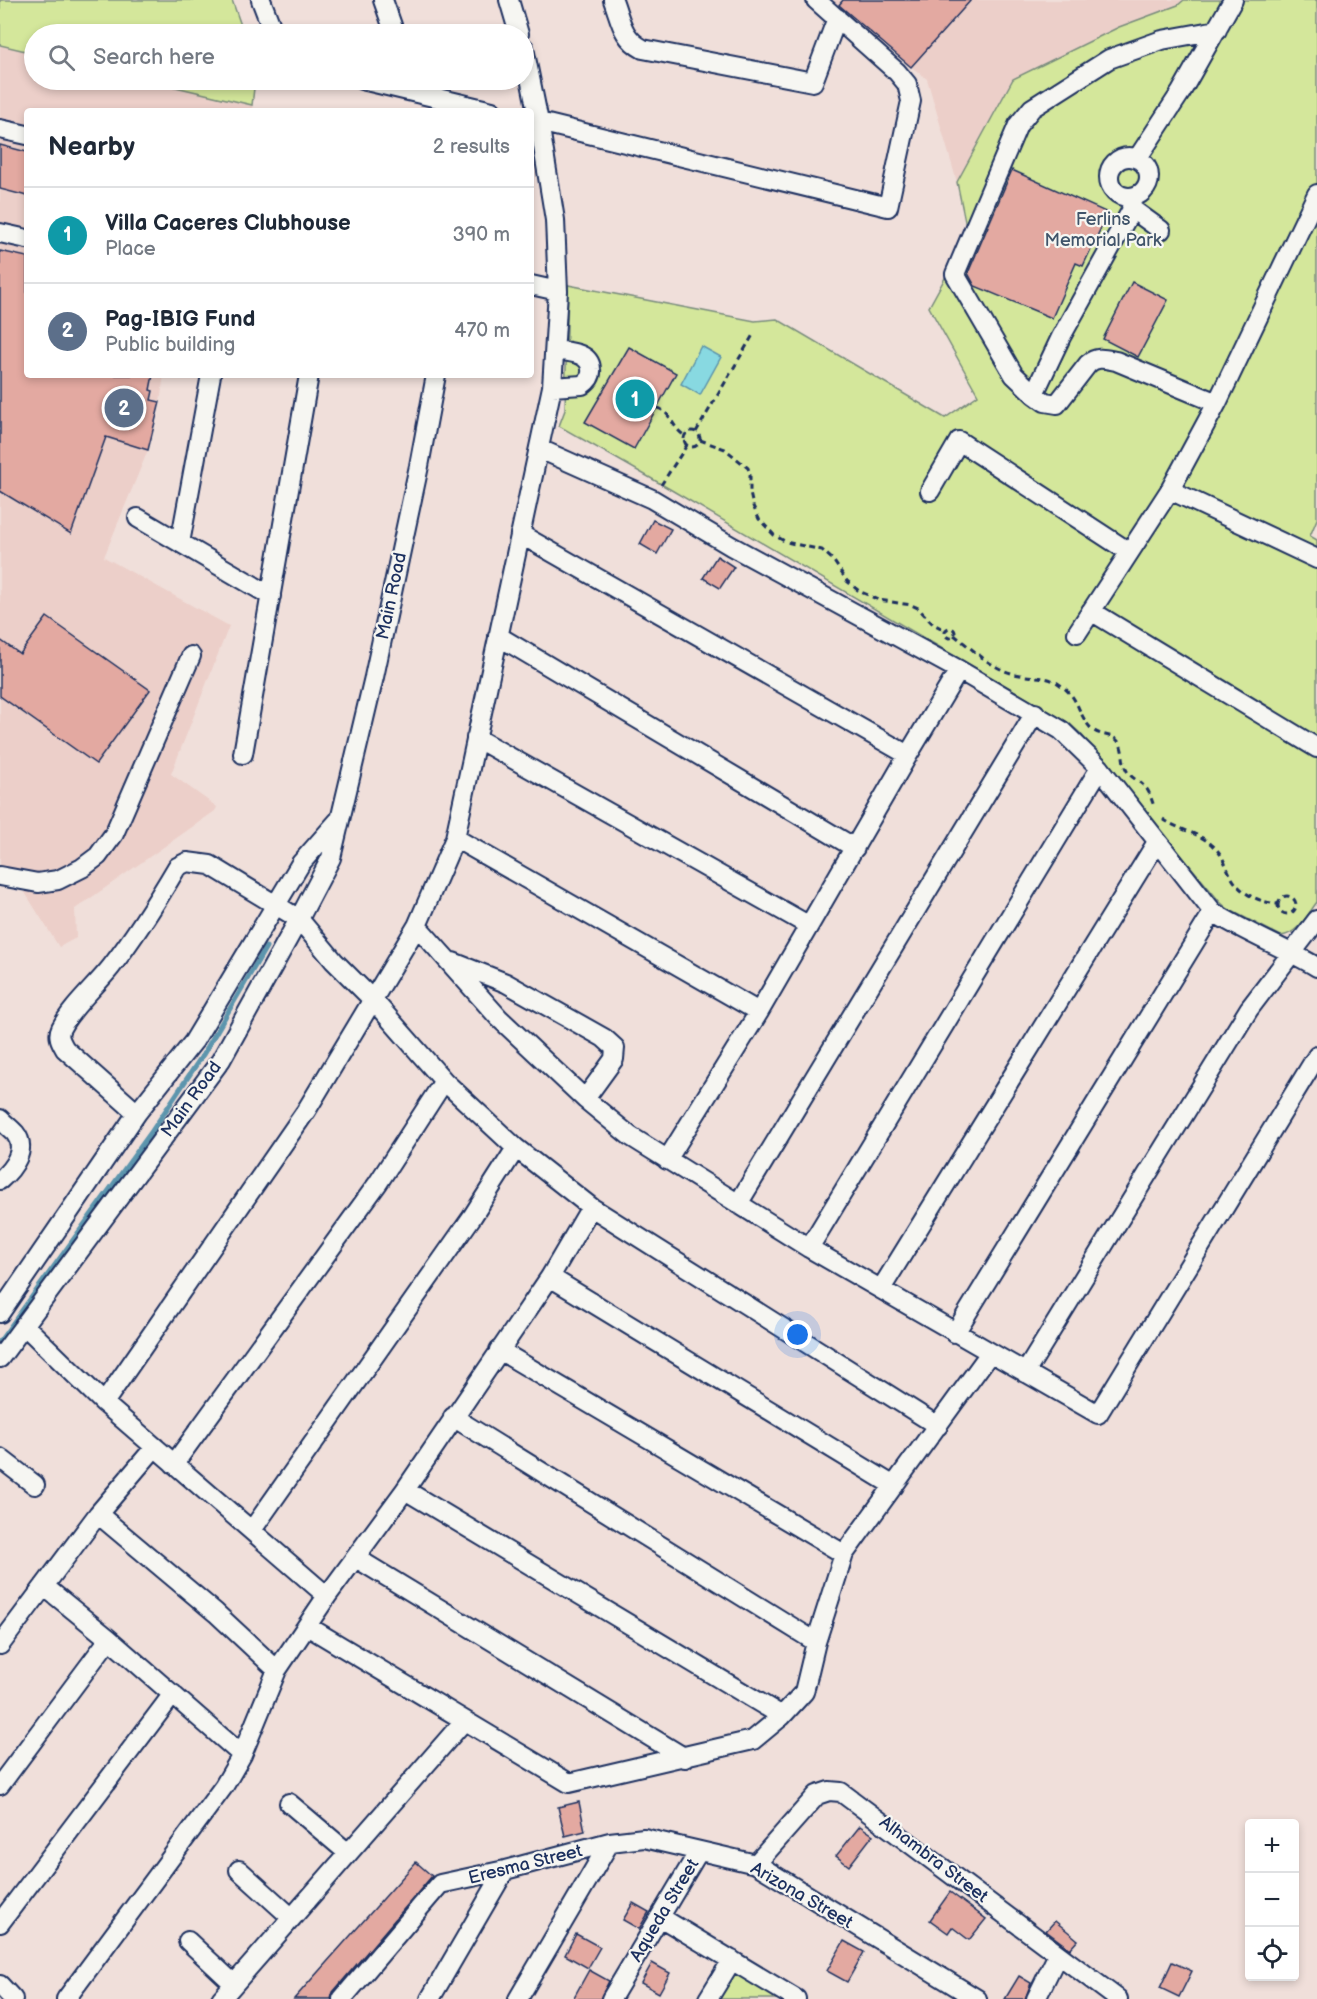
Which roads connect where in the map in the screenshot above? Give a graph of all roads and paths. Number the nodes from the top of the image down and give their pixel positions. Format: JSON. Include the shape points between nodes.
{"nodes":[{"id":1,"x":261,"y":0,"type":"edge"},
{"id":2,"x":383,"y":0,"type":"edge"},
{"id":3,"x":509,"y":0,"type":"edge"},
{"id":4,"x":613,"y":0,"type":"edge"},
{"id":5,"x":816,"y":0,"type":"edge"},
{"id":6,"x":1233,"y":0,"type":"edge"},
{"id":7,"x":837,"y":18,"type":"junction"},
{"id":8,"x":270,"y":24,"type":"edge"},
{"id":9,"x":392,"y":24,"type":"edge"},
{"id":10,"x":516,"y":24,"type":"edge"},
{"id":11,"x":1217,"y":30,"type":"junction"},
{"id":12,"x":412,"y":90,"type":"edge"},
{"id":13,"x":424,"y":90,"type":"edge"},
{"id":14,"x":530,"y":90,"type":"edge"},
{"id":15,"x":415,"y":108,"type":"edge"},
{"id":16,"x":482,"y":108,"type":"edge"},
{"id":17,"x":533,"y":108,"type":"edge"},
{"id":18,"x":535,"y":121,"type":"edge"},
{"id":19,"x":0,"y":129,"type":"edge"},
{"id":20,"x":24,"y":134,"type":"edge"},
{"id":21,"x":1137,"y":159,"type":"junction"},
{"id":22,"x":1317,"y":194,"type":"edge"},
{"id":23,"x":1130,"y":203,"type":"junction"},
{"id":24,"x":1161,"y":230,"type":"dead end"},
{"id":25,"x":0,"y":232,"type":"edge"},
{"id":26,"x":24,"y":238,"type":"edge"},
{"id":27,"x":534,"y":286,"type":"edge"},
{"id":28,"x":558,"y":291,"type":"junction"},
{"id":29,"x":753,"y":335,"type":"dead end"},
{"id":30,"x":555,"y":350,"type":"junction"},
{"id":31,"x":210,"y":378,"type":"edge"},
{"id":32,"x":308,"y":378,"type":"edge"},
{"id":33,"x":435,"y":378,"type":"edge"},
{"id":34,"x":552,"y":387,"type":"junction"},
{"id":35,"x":1034,"y":394,"type":"junction"},
{"id":36,"x":1217,"y":403,"type":"junction"},
{"id":37,"x":657,"y":408,"type":"dead end"},
{"id":38,"x":696,"y":432,"type":"junction"},
{"id":39,"x":685,"y":435,"type":"junction"},
{"id":40,"x":700,"y":440,"type":"junction"},
{"id":41,"x":687,"y":445,"type":"junction"},
{"id":42,"x":540,"y":449,"type":"junction"},
{"id":43,"x":1170,"y":490,"type":"junction"},
{"id":44,"x":930,"y":491,"type":"dead end"},
{"id":45,"x":652,"y":499,"type":"junction"},
{"id":46,"x":138,"y":518,"type":"dead end"},
{"id":47,"x":520,"y":534,"type":"junction"},
{"id":48,"x":180,"y":543,"type":"junction"},
{"id":49,"x":1130,"y":552,"type":"junction"},
{"id":50,"x":1317,"y":559,"type":"edge"},
{"id":51,"x":271,"y":597,"type":"junction"},
{"id":52,"x":1091,"y":611,"type":"junction"},
{"id":53,"x":945,"y":630,"type":"dead end"},
{"id":54,"x":1077,"y":633,"type":"dead end"},
{"id":55,"x":498,"y":636,"type":"junction"},
{"id":56,"x":191,"y":656,"type":"dead end"},
{"id":57,"x":959,"y":669,"type":"junction"},
{"id":58,"x":1035,"y":713,"type":"junction"},
{"id":59,"x":476,"y":738,"type":"junction"},
{"id":60,"x":1317,"y":748,"type":"edge"},
{"id":61,"x":243,"y":754,"type":"dead end"},
{"id":62,"x":908,"y":754,"type":"junction"},
{"id":63,"x":1100,"y":768,"type":"junction"},
{"id":64,"x":341,"y":817,"type":"junction"},
{"id":65,"x":455,"y":838,"type":"junction"},
{"id":66,"x":1157,"y":842,"type":"junction"},
{"id":67,"x":855,"y":848,"type":"junction"},
{"id":68,"x":0,"y":876,"type":"edge"},
{"id":69,"x":1296,"y":902,"type":"joint"},
{"id":70,"x":275,"y":904,"type":"junction"},
{"id":71,"x":1213,"y":912,"type":"junction"},
{"id":72,"x":299,"y":919,"type":"junction"},
{"id":73,"x":1317,"y":920,"type":"edge"},
{"id":74,"x":808,"y":925,"type":"junction"},
{"id":75,"x":417,"y":926,"type":"junction"},
{"id":76,"x":1293,"y":953,"type":"junction"},
{"id":77,"x":450,"y":961,"type":"junction"},
{"id":78,"x":1317,"y":967,"type":"edge"},
{"id":79,"x":373,"y":1000,"type":"junction"},
{"id":80,"x":759,"y":1011,"type":"junction"},
{"id":81,"x":1317,"y":1056,"type":"edge"},
{"id":82,"x":444,"y":1081,"type":"junction"},
{"id":83,"x":585,"y":1099,"type":"junction"},
{"id":84,"x":137,"y":1113,"type":"junction"},
{"id":85,"x":0,"y":1119,"type":"edge"},
{"id":86,"x":516,"y":1148,"type":"junction"},
{"id":87,"x":667,"y":1160,"type":"junction"},
{"id":88,"x":0,"y":1180,"type":"edge"},
{"id":89,"x":738,"y":1204,"type":"junction"},
{"id":90,"x":591,"y":1207,"type":"junction"},
{"id":91,"x":809,"y":1248,"type":"junction"},
{"id":92,"x":550,"y":1277,"type":"junction"},
{"id":93,"x":881,"y":1289,"type":"junction"},
{"id":94,"x":0,"y":1313,"type":"edge"},
{"id":95,"x":24,"y":1325,"type":"junction"},
{"id":96,"x":955,"y":1333,"type":"junction"},
{"id":97,"x":500,"y":1350,"type":"junction"},
{"id":98,"x":990,"y":1353,"type":"junction"},
{"id":99,"x":0,"y":1358,"type":"edge"},
{"id":100,"x":1025,"y":1373,"type":"junction"},
{"id":101,"x":104,"y":1403,"type":"junction"},
{"id":102,"x":453,"y":1417,"type":"junction"},
{"id":103,"x":938,"y":1426,"type":"junction"},
{"id":104,"x":154,"y":1447,"type":"junction"},
{"id":105,"x":0,"y":1458,"type":"edge"},
{"id":106,"x":174,"y":1464,"type":"junction"},
{"id":107,"x":35,"y":1485,"type":"dead end"},
{"id":108,"x":894,"y":1486,"type":"junction"},
{"id":109,"x":405,"y":1490,"type":"junction"},
{"id":110,"x":98,"y":1514,"type":"junction"},
{"id":111,"x":252,"y":1530,"type":"junction"},
{"id":112,"x":844,"y":1554,"type":"junction"},
{"id":113,"x":356,"y":1558,"type":"junction"},
{"id":114,"x":44,"y":1586,"type":"junction"},
{"id":115,"x":327,"y":1596,"type":"junction"},
{"id":116,"x":307,"y":1626,"type":"junction"},
{"id":117,"x":109,"y":1639,"type":"junction"},
{"id":118,"x":816,"y":1642,"type":"junction"},
{"id":119,"x":0,"y":1645,"type":"edge"},
{"id":120,"x":277,"y":1670,"type":"junction"},
{"id":121,"x":173,"y":1694,"type":"junction"},
{"id":122,"x":782,"y":1716,"type":"junction"},
{"id":123,"x":464,"y":1721,"type":"junction"},
{"id":124,"x":242,"y":1755,"type":"junction"},
{"id":125,"x":685,"y":1758,"type":"junction"},
{"id":126,"x":0,"y":1785,"type":"edge"},
{"id":127,"x":289,"y":1803,"type":"dead end"},
{"id":128,"x":610,"y":1842,"type":"junction"},
{"id":129,"x":699,"y":1851,"type":"junction"},
{"id":130,"x":348,"y":1853,"type":"junction"},
{"id":131,"x":756,"y":1864,"type":"junction"},
{"id":132,"x":239,"y":1870,"type":"dead end"},
{"id":133,"x":505,"y":1870,"type":"junction"},
{"id":134,"x":660,"y":1917,"type":"junction"},
{"id":135,"x":292,"y":1918,"type":"junction"},
{"id":136,"x":0,"y":1923,"type":"edge"},
{"id":137,"x":188,"y":1941,"type":"dead end"},
{"id":138,"x":1058,"y":1954,"type":"junction"},
{"id":139,"x":732,"y":1960,"type":"junction"},
{"id":140,"x":0,"y":1984,"type":"edge"},
{"id":141,"x":234,"y":1984,"type":"junction"},
{"id":142,"x":14,"y":1999,"type":"edge"},
{"id":143,"x":66,"y":1999,"type":"edge"},
{"id":144,"x":221,"y":1999,"type":"edge"},
{"id":145,"x":342,"y":1999,"type":"edge"},
{"id":146,"x":430,"y":1999,"type":"edge"},
{"id":147,"x":518,"y":1999,"type":"edge"},
{"id":148,"x":611,"y":1999,"type":"edge"},
{"id":149,"x":708,"y":1999,"type":"edge"},
{"id":150,"x":796,"y":1999,"type":"edge"},
{"id":151,"x":977,"y":1999,"type":"edge"},
{"id":152,"x":1036,"y":1999,"type":"edge"},
{"id":153,"x":1118,"y":1999,"type":"edge"}],
"edges":[{"from":1,"to":8,"type":"street"},
{"from":2,"to":9,"type":"street"},
{"from":3,"to":10,"type":"street"},
{"from":4,"to":7,"type":"street","via":[[626,35],[643,49],[813,82]]},
{"from":5,"to":7,"type":"street"},
{"from":6,"to":11,"type":"street"},
{"from":7,"to":18,"type":"street","via":[[907,84],[911,101],[888,207]]},
{"from":11,"to":21,"type":"street"},
{"from":11,"to":35,"type":"street","via":[[1162,40],[1109,59],[1032,108],[1018,125],[955,274],[1014,375]]},
{"from":12,"to":15,"type":"street"},
{"from":13,"to":16,"type":"street"},
{"from":14,"to":17,"type":"street"},
{"from":18,"to":28,"type":"street","via":[[555,220]]},
{"from":19,"to":20,"type":"street"},
{"from":21,"to":23,"type":"street","via":[[1149,177],[1146,187]]},
{"from":21,"to":23,"type":"street","via":[[1126,157],[1116,162],[1108,179],[1112,188]]},
{"from":22,"to":36,"type":"street"},
{"from":23,"to":24,"type":"street"},
{"from":23,"to":35,"type":"street"},
{"from":25,"to":26,"type":"street"},
{"from":27,"to":28,"type":"street"},
{"from":28,"to":30,"type":"street"},
{"from":29,"to":38,"type":"path"},
{"from":30,"to":34,"type":"street"},
{"from":30,"to":34,"type":"street","via":[[582,356],[590,363],[591,374],[582,386]]},
{"from":31,"to":48,"type":"street"},
{"from":32,"to":51,"type":"street"},
{"from":33,"to":64,"type":"street","name":"Main Road"},
{"from":34,"to":42,"type":"street"},
{"from":35,"to":36,"type":"street","via":[[1057,404],[1088,364],[1103,358]]},
{"from":36,"to":43,"type":"street"},
{"from":37,"to":39,"type":"path","via":[[662,408]]},
{"from":38,"to":39,"type":"path","via":[[691,430]]},
{"from":38,"to":40,"type":"path"},
{"from":39,"to":41,"type":"path"},
{"from":40,"to":41,"type":"path","via":[[695,447]]},
{"from":40,"to":53,"type":"path","via":[[725,449],[748,468],[753,506],[774,535],[786,542],[822,550],[859,591],[879,600],[918,608]]},
{"from":41,"to":45,"type":"path"},
{"from":42,"to":45,"type":"street"},
{"from":42,"to":47,"type":"street"},
{"from":43,"to":49,"type":"street"},
{"from":43,"to":50,"type":"street"},
{"from":44,"to":49,"type":"street","via":[[959,441]]},
{"from":45,"to":57,"type":"street"},
{"from":46,"to":48,"type":"street"},
{"from":47,"to":55,"type":"street"},
{"from":47,"to":62,"type":"street"},
{"from":48,"to":51,"type":"street"},
{"from":49,"to":52,"type":"street"},
{"from":51,"to":61,"type":"street"},
{"from":52,"to":54,"type":"street"},
{"from":52,"to":60,"type":"street"},
{"from":55,"to":59,"type":"street"},
{"from":55,"to":67,"type":"street"},
{"from":56,"to":68,"type":"street","via":[[114,834],[98,856],[58,880],[38,883]]},
{"from":57,"to":58,"type":"street"},
{"from":57,"to":62,"type":"street"},
{"from":58,"to":63,"type":"street","via":[[1061,730]]},
{"from":58,"to":89,"type":"street"},
{"from":59,"to":65,"type":"street"},
{"from":59,"to":74,"type":"street"},
{"from":62,"to":67,"type":"street"},
{"from":63,"to":66,"type":"street"},
{"from":63,"to":91,"type":"street"},
{"from":64,"to":70,"type":"street","name":"Main Road","via":[[301,863]]},
{"from":64,"to":72,"type":"street","name":"Main Road","via":[[331,858]]},
{"from":65,"to":75,"type":"street"},
{"from":65,"to":80,"type":"street"},
{"from":66,"to":71,"type":"street"},
{"from":66,"to":93,"type":"street"},
{"from":67,"to":74,"type":"street"},
{"from":69,"to":69,"type":"path","via":[[1283,896],[1278,909],[1283,914],[1292,913]]},
{"from":70,"to":72,"type":"street"},
{"from":70,"to":84,"type":"street","name":"Main Road","via":[[194,1041]]},
{"from":70,"to":84,"type":"street","via":[[210,865],[187,862],[177,867],[118,958],[68,1016],[60,1030],[64,1049]]},
{"from":71,"to":76,"type":"street"},
{"from":71,"to":96,"type":"street"},
{"from":72,"to":79,"type":"street"},
{"from":72,"to":95,"type":"street","name":"Main Road","via":[[221,1060]]},
{"from":73,"to":76,"type":"street"},
{"from":74,"to":80,"type":"street"},
{"from":75,"to":77,"type":"street"},
{"from":75,"to":79,"type":"street"},
{"from":76,"to":78,"type":"street"},
{"from":76,"to":100,"type":"street","via":[[1249,1010]]},
{"from":77,"to":83,"type":"street","via":[[499,1018]]},
{"from":77,"to":83,"type":"street","via":[[506,984],[604,1038],[615,1048],[614,1059]]},
{"from":79,"to":82,"type":"street"},
{"from":79,"to":101,"type":"street","via":[[306,1111]]},
{"from":80,"to":87,"type":"street"},
{"from":81,"to":100,"type":"street","via":[[1098,1414]]},
{"from":82,"to":86,"type":"street"},
{"from":82,"to":106,"type":"street","via":[[378,1183]]},
{"from":83,"to":87,"type":"street"},
{"from":84,"to":94,"type":"street","name":"Main Road"},
{"from":85,"to":88,"type":"street","via":[[17,1135],[19,1147],[18,1159]]},
{"from":86,"to":90,"type":"street"},
{"from":86,"to":111,"type":"street"},
{"from":87,"to":89,"type":"street"},
{"from":89,"to":91,"type":"street"},
{"from":90,"to":92,"type":"street"},
{"from":90,"to":103,"type":"street"},
{"from":91,"to":93,"type":"street"},
{"from":92,"to":97,"type":"street"},
{"from":92,"to":108,"type":"street"},
{"from":93,"to":96,"type":"street"},
{"from":95,"to":99,"type":"street","name":"Main Road"},
{"from":95,"to":101,"type":"street"},
{"from":96,"to":98,"type":"street"},
{"from":97,"to":102,"type":"street"},
{"from":97,"to":112,"type":"street"},
{"from":98,"to":100,"type":"street"},
{"from":98,"to":103,"type":"street"},
{"from":101,"to":104,"type":"street"},
{"from":102,"to":109,"type":"street"},
{"from":102,"to":118,"type":"street"},
{"from":103,"to":108,"type":"street"},
{"from":104,"to":106,"type":"street"},
{"from":104,"to":110,"type":"street"},
{"from":105,"to":107,"type":"street"},
{"from":106,"to":111,"type":"street"},
{"from":108,"to":112,"type":"street"},
{"from":109,"to":113,"type":"street"},
{"from":109,"to":122,"type":"street"},
{"from":110,"to":114,"type":"street"},
{"from":110,"to":120,"type":"street"},
{"from":111,"to":115,"type":"street"},
{"from":112,"to":118,"type":"street"},
{"from":113,"to":115,"type":"street"},
{"from":113,"to":125,"type":"street"},
{"from":114,"to":117,"type":"street"},
{"from":114,"to":119,"type":"street"},
{"from":115,"to":116,"type":"street"},
{"from":116,"to":120,"type":"street"},
{"from":116,"to":123,"type":"street"},
{"from":117,"to":121,"type":"street"},
{"from":117,"to":126,"type":"street"},
{"from":118,"to":122,"type":"street","via":[[804,1692]]},
{"from":120,"to":124,"type":"street"},
{"from":121,"to":124,"type":"street"},
{"from":121,"to":136,"type":"street"},
{"from":122,"to":125,"type":"street","via":[[753,1740]]},
{"from":123,"to":125,"type":"street","via":[[570,1783]]},
{"from":123,"to":130,"type":"street"},
{"from":124,"to":143,"type":"street","via":[[207,1811]]},
{"from":127,"to":130,"type":"street"},
{"from":128,"to":129,"type":"street","name":"Arizona Street","via":[[644,1838]]},
{"from":128,"to":133,"type":"street","name":"Eresma Street"},
{"from":128,"to":147,"type":"street"},
{"from":129,"to":131,"type":"street","name":"Arizona Street"},
{"from":129,"to":134,"type":"street","name":"Aqueda Street"},
{"from":130,"to":135,"type":"street"},
{"from":131,"to":138,"type":"street","name":"Alhambra Street","via":[[817,1795],[841,1792]]},
{"from":131,"to":151,"type":"street","name":"Arizona Street"},
{"from":132,"to":135,"type":"street"},
{"from":133,"to":145,"type":"street","name":"Eresma Street","via":[[440,1884]]},
{"from":133,"to":146,"type":"street"},
{"from":134,"to":139,"type":"street"},
{"from":134,"to":148,"type":"street","name":"Aqueda Street"},
{"from":135,"to":141,"type":"street"},
{"from":137,"to":141,"type":"street"},
{"from":138,"to":152,"type":"street"},
{"from":138,"to":153,"type":"street","name":"Alhambra Street"},
{"from":139,"to":149,"type":"street"},
{"from":139,"to":150,"type":"street"},
{"from":140,"to":142,"type":"street"},
{"from":141,"to":144,"type":"street"}]}
